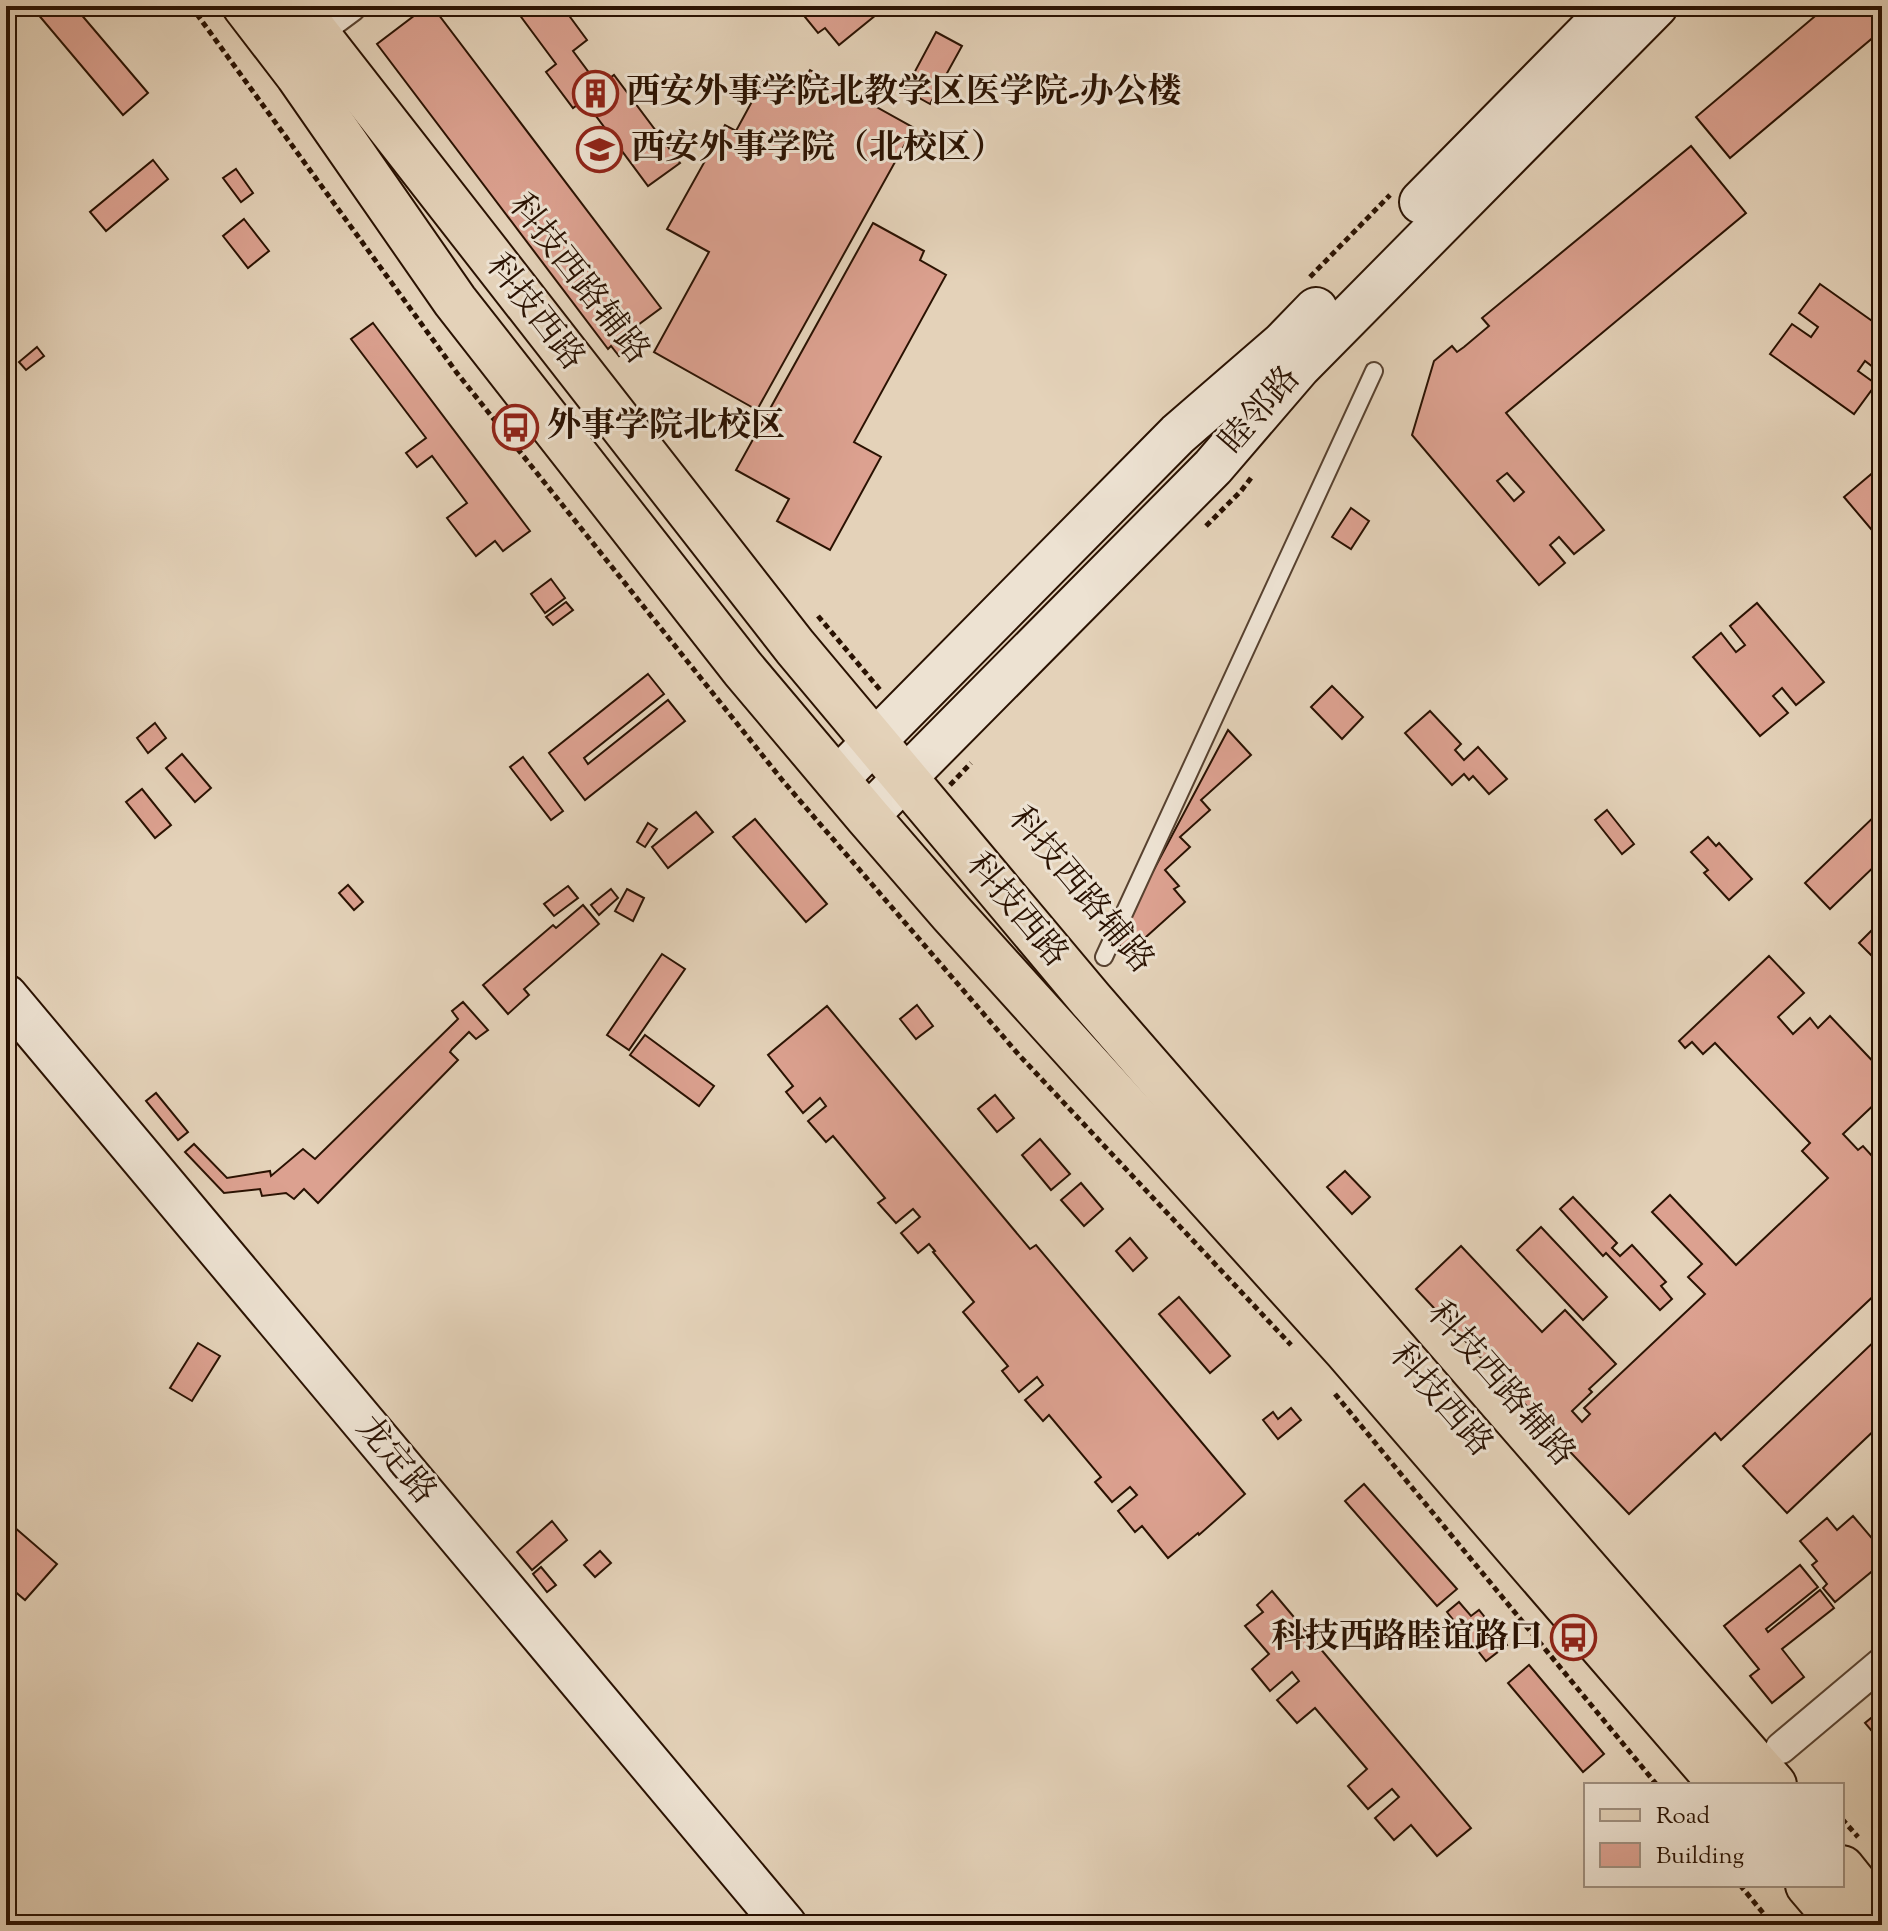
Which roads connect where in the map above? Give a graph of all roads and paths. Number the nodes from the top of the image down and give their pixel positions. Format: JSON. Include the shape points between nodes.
{"nodes":[{"id":1,"x":245,"y":6,"type":"edge"},
{"id":2,"x":351,"y":6,"type":"edge"},
{"id":3,"x":1614,"y":6,"type":"edge"},
{"id":4,"x":1656,"y":6,"type":"edge"},
{"id":5,"x":305,"y":19,"type":"edge"},
{"id":6,"x":1374,"y":371,"type":"dead end"},
{"id":7,"x":814,"y":611,"type":"dead end"},
{"id":8,"x":888,"y":728,"type":"junction"},
{"id":9,"x":930,"y":770,"type":"junction"},
{"id":10,"x":836,"y":780,"type":"junction"},
{"id":11,"x":867,"y":816,"type":"junction"},
{"id":12,"x":1104,"y":957,"type":"dead end"},
{"id":13,"x":6,"y":996,"type":"edge"},
{"id":14,"x":1882,"y":1663,"type":"edge"},
{"id":15,"x":1778,"y":1767,"type":"edge"},
{"id":16,"x":1720,"y":1783,"type":"edge"},
{"id":17,"x":1844,"y":1870,"type":"edge"},
{"id":18,"x":1742,"y":1887,"type":"edge"},
{"id":19,"x":1810,"y":1887,"type":"edge"},
{"id":20,"x":1882,"y":1918,"type":"edge"},
{"id":21,"x":785,"y":1925,"type":"edge"},
{"id":22,"x":1773,"y":1925,"type":"edge"},
{"id":23,"x":1842,"y":1925,"type":"edge"}],
"edges":[{"from":1,"to":10,"type":"main road","name":"科技西路","via":[[455,301]]},
{"from":2,"to":5,"type":"street"},
{"from":3,"to":8,"type":"street","name":"睦邻路","via":[[1282,344],[1178,434]]},
{"from":4,"to":9,"type":"street","name":"睦邻路","via":[[1299,367],[1213,467]]},
{"from":5,"to":8,"type":"main road","name":"科技西路","via":[[795,647]]},
{"from":6,"to":12,"type":"lane"},
{"from":7,"to":8,"type":"path"},
{"from":8,"to":9,"type":"main road","name":"科技西路"},
{"from":8,"to":10,"type":"street","name":"睦邻路"},
{"from":9,"to":11,"type":"street","name":"睦邻路"},
{"from":9,"to":15,"type":"main road","name":"科技西路","via":[[1091,1000]]},
{"from":10,"to":11,"type":"main road","name":"科技西路"},
{"from":11,"to":16,"type":"main road","name":"科技西路","via":[[1346,1350]]},
{"from":13,"to":21,"type":"street","name":"龙定路"},
{"from":14,"to":15,"type":"street"},
{"from":17,"to":20,"type":"main road"},
{"from":18,"to":22,"type":"path"},
{"from":19,"to":23,"type":"main road"}]}
